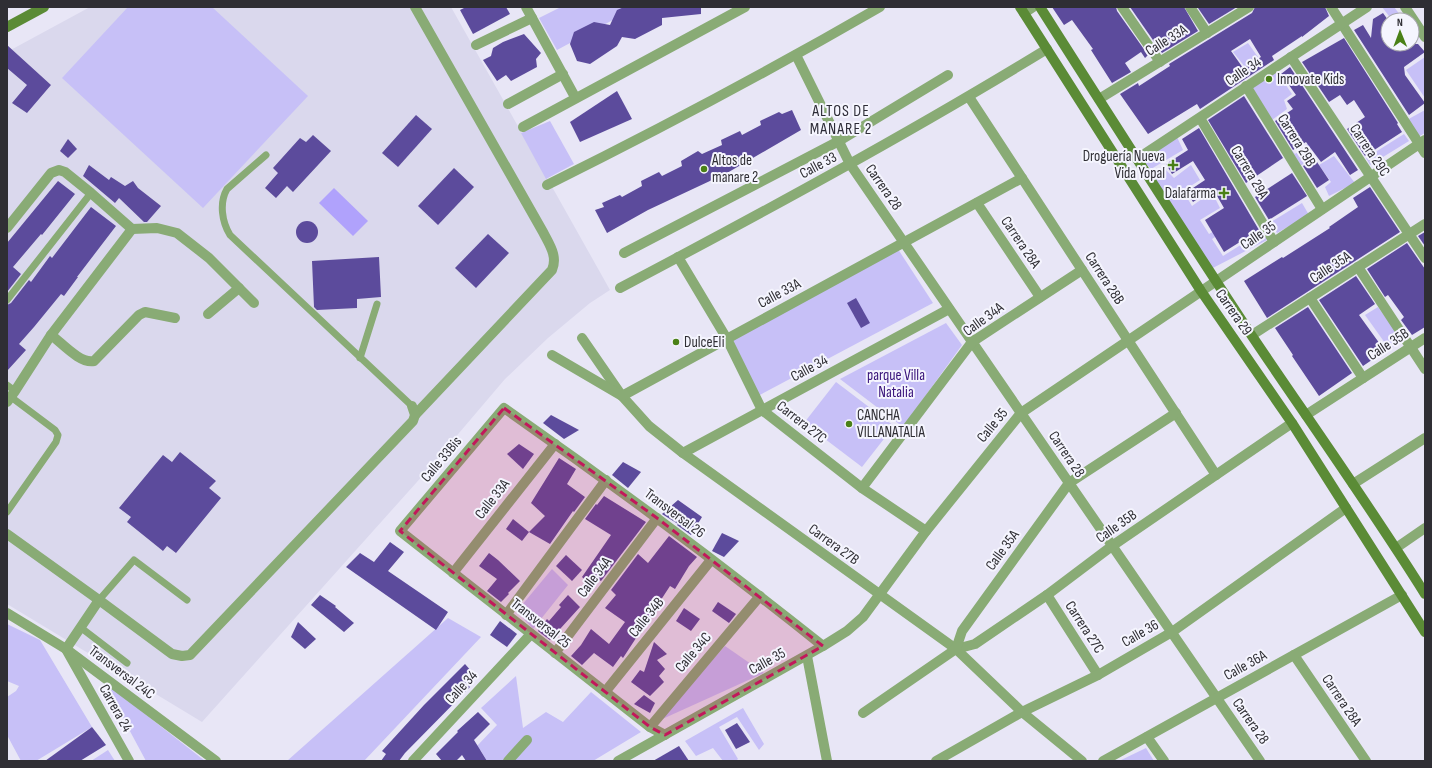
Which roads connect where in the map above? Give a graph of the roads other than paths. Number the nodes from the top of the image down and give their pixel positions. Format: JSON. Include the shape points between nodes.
{"nodes":[{"id":1,"x":44,"y":7,"type":"edge"},
{"id":2,"x":414,"y":7,"type":"edge"},
{"id":3,"x":526,"y":7,"type":"edge"},
{"id":4,"x":745,"y":7,"type":"edge"},
{"id":5,"x":880,"y":7,"type":"edge"},
{"id":6,"x":1033,"y":7,"type":"edge"},
{"id":7,"x":1040,"y":7,"type":"edge"},
{"id":8,"x":1122,"y":7,"type":"edge"},
{"id":9,"x":1190,"y":7,"type":"edge"},
{"id":10,"x":1249,"y":7,"type":"edge"},
{"id":11,"x":1331,"y":7,"type":"edge"},
{"id":12,"x":1367,"y":7,"type":"edge"},
{"id":13,"x":1405,"y":7,"type":"edge"},
{"id":14,"x":1022,"y":10,"type":"edge"},
{"id":15,"x":532,"y":18,"type":"junction"},
{"id":16,"x":1342,"y":24,"type":"junction"},
{"id":17,"x":7,"y":27,"type":"edge"},
{"id":18,"x":1207,"y":33,"type":"junction"},
{"id":19,"x":1425,"y":38,"type":"edge"},
{"id":20,"x":476,"y":45,"type":"dead end"},
{"id":21,"x":1047,"y":50,"type":"junction"},
{"id":22,"x":796,"y":55,"type":"junction"},
{"id":23,"x":1290,"y":57,"type":"junction"},
{"id":24,"x":1160,"y":62,"type":"junction"},
{"id":25,"x":563,"y":74,"type":"junction"},
{"id":26,"x":948,"y":75,"type":"dead end"},
{"id":27,"x":1246,"y":86,"type":"junction"},
{"id":28,"x":575,"y":97,"type":"junction"},
{"id":29,"x":969,"y":97,"type":"junction"},
{"id":30,"x":1099,"y":100,"type":"junction"},
{"id":31,"x":508,"y":104,"type":"dead end"},
{"id":32,"x":1200,"y":118,"type":"junction"},
{"id":33,"x":522,"y":127,"type":"dead end"},
{"id":34,"x":839,"y":141,"type":"junction"},
{"id":35,"x":1422,"y":142,"type":"edge"},
{"id":36,"x":1425,"y":154,"type":"edge"},
{"id":37,"x":266,"y":155,"type":"dead end"},
{"id":38,"x":1136,"y":159,"type":"junction"},
{"id":39,"x":850,"y":164,"type":"junction"},
{"id":40,"x":1371,"y":177,"type":"junction"},
{"id":41,"x":1022,"y":178,"type":"junction"},
{"id":42,"x":547,"y":186,"type":"dead end"},
{"id":43,"x":92,"y":193,"type":"junction"},
{"id":44,"x":977,"y":203,"type":"junction"},
{"id":45,"x":1322,"y":210,"type":"junction"},
{"id":46,"x":1425,"y":224,"type":"edge"},
{"id":47,"x":7,"y":228,"type":"edge"},
{"id":48,"x":132,"y":229,"type":"junction"},
{"id":49,"x":1409,"y":234,"type":"junction"},
{"id":50,"x":1274,"y":242,"type":"junction"},
{"id":51,"x":904,"y":243,"type":"junction"},
{"id":52,"x":624,"y":253,"type":"dead end"},
{"id":53,"x":678,"y":257,"type":"junction"},
{"id":54,"x":1425,"y":258,"type":"edge"},
{"id":55,"x":1358,"y":267,"type":"junction"},
{"id":56,"x":1082,"y":270,"type":"junction"},
{"id":57,"x":1216,"y":281,"type":"junction"},
{"id":58,"x":239,"y":288,"type":"junction"},
{"id":59,"x":620,"y":288,"type":"dead end"},
{"id":60,"x":1201,"y":291,"type":"junction"},
{"id":61,"x":1040,"y":297,"type":"junction"},
{"id":62,"x":1310,"y":298,"type":"junction"},
{"id":63,"x":7,"y":300,"type":"edge"},
{"id":64,"x":254,"y":303,"type":"dead end"},
{"id":65,"x":377,"y":304,"type":"dead end"},
{"id":66,"x":949,"y":309,"type":"junction"},
{"id":67,"x":208,"y":314,"type":"dead end"},
{"id":68,"x":175,"y":318,"type":"dead end"},
{"id":69,"x":51,"y":335,"type":"junction"},
{"id":70,"x":1252,"y":336,"type":"junction"},
{"id":71,"x":582,"y":338,"type":"dead end"},
{"id":72,"x":1425,"y":338,"type":"edge"},
{"id":73,"x":726,"y":339,"type":"junction"},
{"id":74,"x":1128,"y":340,"type":"junction"},
{"id":75,"x":972,"y":342,"type":"junction"},
{"id":76,"x":1411,"y":347,"type":"junction"},
{"id":77,"x":552,"y":355,"type":"dead end"},
{"id":78,"x":360,"y":358,"type":"junction"},
{"id":79,"x":1425,"y":369,"type":"edge"},
{"id":80,"x":1363,"y":378,"type":"junction"},
{"id":81,"x":10,"y":394,"type":"edge"},
{"id":82,"x":622,"y":396,"type":"junction"},
{"id":83,"x":504,"y":408,"type":"joint"},
{"id":84,"x":414,"y":410,"type":"junction"},
{"id":85,"x":762,"y":410,"type":"junction"},
{"id":86,"x":1021,"y":413,"type":"junction"},
{"id":87,"x":1176,"y":413,"type":"junction"},
{"id":88,"x":1306,"y":415,"type":"junction"},
{"id":89,"x":1292,"y":423,"type":"junction"},
{"id":90,"x":1425,"y":438,"type":"edge"},
{"id":91,"x":555,"y":444,"type":"junction"},
{"id":92,"x":683,"y":453,"type":"junction"},
{"id":93,"x":1216,"y":475,"type":"junction"},
{"id":94,"x":606,"y":480,"type":"junction"},
{"id":95,"x":1069,"y":483,"type":"junction"},
{"id":96,"x":1353,"y":484,"type":"junction"},
{"id":97,"x":862,"y":488,"type":"junction"},
{"id":98,"x":1346,"y":508,"type":"junction"},
{"id":99,"x":7,"y":512,"type":"edge"},
{"id":100,"x":657,"y":518,"type":"junction"},
{"id":101,"x":1425,"y":528,"type":"edge"},
{"id":102,"x":400,"y":531,"type":"joint"},
{"id":103,"x":926,"y":531,"type":"junction"},
{"id":104,"x":7,"y":534,"type":"edge"},
{"id":105,"x":1112,"y":546,"type":"junction"},
{"id":106,"x":1396,"y":548,"type":"junction"},
{"id":107,"x":711,"y":560,"type":"junction"},
{"id":108,"x":453,"y":573,"type":"junction"},
{"id":109,"x":880,"y":594,"type":"junction"},
{"id":110,"x":1425,"y":594,"type":"edge"},
{"id":111,"x":1047,"y":595,"type":"junction"},
{"id":112,"x":1402,"y":595,"type":"junction"},
{"id":113,"x":760,"y":596,"type":"junction"},
{"id":114,"x":99,"y":600,"type":"junction"},
{"id":115,"x":187,"y":600,"type":"dead end"},
{"id":116,"x":7,"y":613,"type":"edge"},
{"id":117,"x":506,"y":615,"type":"junction"},
{"id":118,"x":80,"y":627,"type":"junction"},
{"id":119,"x":1172,"y":632,"type":"junction"},
{"id":120,"x":1425,"y":632,"type":"edge"},
{"id":121,"x":531,"y":634,"type":"junction"},
{"id":122,"x":824,"y":646,"type":"junction"},
{"id":123,"x":66,"y":649,"type":"junction"},
{"id":124,"x":956,"y":649,"type":"junction"},
{"id":125,"x":555,"y":653,"type":"junction"},
{"id":126,"x":1294,"y":655,"type":"junction"},
{"id":127,"x":807,"y":656,"type":"junction"},
{"id":128,"x":127,"y":663,"type":"dead end"},
{"id":129,"x":1098,"y":675,"type":"junction"},
{"id":130,"x":605,"y":692,"type":"junction"},
{"id":131,"x":1217,"y":698,"type":"junction"},
{"id":132,"x":1022,"y":712,"type":"junction"},
{"id":133,"x":863,"y":713,"type":"dead end"},
{"id":134,"x":650,"y":727,"type":"junction"},
{"id":135,"x":665,"y":734,"type":"junction"},
{"id":136,"x":1147,"y":737,"type":"junction"},
{"id":137,"x":527,"y":740,"type":"dead end"},
{"id":138,"x":129,"y":761,"type":"edge"},
{"id":139,"x":216,"y":761,"type":"edge"},
{"id":140,"x":413,"y":761,"type":"edge"},
{"id":141,"x":508,"y":761,"type":"edge"},
{"id":142,"x":618,"y":761,"type":"edge"},
{"id":143,"x":826,"y":761,"type":"edge"},
{"id":144,"x":936,"y":761,"type":"edge"},
{"id":145,"x":1082,"y":761,"type":"edge"},
{"id":146,"x":1103,"y":761,"type":"edge"},
{"id":147,"x":1164,"y":761,"type":"edge"},
{"id":148,"x":1260,"y":761,"type":"edge"},
{"id":149,"x":1366,"y":761,"type":"edge"}],
"edges":[{"from":1,"to":17,"type":"main road"},
{"from":2,"to":84,"type":"street","via":[[552,249],[554,262],[552,270]]},
{"from":3,"to":15,"type":"street"},
{"from":4,"to":28,"type":"street"},
{"from":5,"to":22,"type":"street"},
{"from":6,"to":14,"type":"street"},
{"from":7,"to":30,"type":"main road","name":"Carrera 29"},
{"from":8,"to":24,"type":"street"},
{"from":9,"to":18,"type":"street"},
{"from":10,"to":18,"type":"street","name":"Calle 33A"},
{"from":11,"to":16,"type":"street"},
{"from":12,"to":16,"type":"street","name":"Calle 34"},
{"from":13,"to":19,"type":"street"},
{"from":14,"to":21,"type":"main road","name":"Carrera 29"},
{"from":15,"to":20,"type":"street"},
{"from":15,"to":25,"type":"street"},
{"from":16,"to":23,"type":"street","name":"Calle 34"},
{"from":16,"to":35,"type":"street"},
{"from":18,"to":24,"type":"street","name":"Calle 33A"},
{"from":21,"to":29,"type":"street","name":"Calle 33"},
{"from":21,"to":60,"type":"main road","name":"Carrera 29"},
{"from":22,"to":34,"type":"street","name":"Carrera 28"},
{"from":22,"to":42,"type":"street"},
{"from":23,"to":27,"type":"street","name":"Calle 34"},
{"from":23,"to":40,"type":"street","name":"Carrera 29C"},
{"from":24,"to":30,"type":"street","name":"Calle 33A"},
{"from":25,"to":28,"type":"street"},
{"from":25,"to":31,"type":"street"},
{"from":26,"to":34,"type":"street"},
{"from":27,"to":32,"type":"street","name":"Calle 34"},
{"from":27,"to":45,"type":"street","name":"Carrera 29B"},
{"from":28,"to":33,"type":"street"},
{"from":29,"to":39,"type":"street","name":"Calle 33"},
{"from":29,"to":41,"type":"street","name":"Carrera 28B"},
{"from":30,"to":38,"type":"main road","name":"Carrera 29"},
{"from":32,"to":38,"type":"street","name":"Calle 34"},
{"from":32,"to":50,"type":"street","name":"Carrera 29A"},
{"from":34,"to":39,"type":"street","name":"Carrera 28"},
{"from":34,"to":52,"type":"street"},
{"from":35,"to":36,"type":"street"},
{"from":35,"to":40,"type":"street","name":"Calle 35"},
{"from":37,"to":78,"type":"lane","via":[[223,195],[223,218],[226,228],[230,235]]},
{"from":38,"to":57,"type":"main road","name":"Carrera 29"},
{"from":39,"to":51,"type":"street","name":"Carrera 28"},
{"from":39,"to":53,"type":"street","name":"Calle 33"},
{"from":40,"to":45,"type":"street","name":"Calle 35"},
{"from":40,"to":49,"type":"street","name":"Carrera 29C"},
{"from":41,"to":44,"type":"street","name":"Calle 33A"},
{"from":41,"to":56,"type":"street","name":"Carrera 28B"},
{"from":43,"to":47,"type":"street","via":[[65,172],[55,171]]},
{"from":43,"to":48,"type":"street"},
{"from":43,"to":63,"type":"lane"},
{"from":44,"to":51,"type":"street","name":"Calle 33A"},
{"from":44,"to":61,"type":"street","name":"Carrera 28A"},
{"from":45,"to":50,"type":"street","name":"Calle 35"},
{"from":46,"to":49,"type":"street","name":"Calle 35A"},
{"from":48,"to":58,"type":"street","via":[[157,228],[177,234],[209,258]]},
{"from":48,"to":69,"type":"street"},
{"from":49,"to":54,"type":"street","name":"Carrera 29C"},
{"from":49,"to":55,"type":"street","name":"Calle 35A"},
{"from":50,"to":57,"type":"street","name":"Calle 35"},
{"from":51,"to":66,"type":"street","name":"Carrera 28"},
{"from":51,"to":73,"type":"street","name":"Calle 33A"},
{"from":53,"to":59,"type":"street","name":"Calle 33"},
{"from":53,"to":73,"type":"street","name":"Carrera 27C"},
{"from":55,"to":62,"type":"street","name":"Calle 35A"},
{"from":55,"to":76,"type":"street"},
{"from":56,"to":61,"type":"street","name":"Calle 34A"},
{"from":56,"to":74,"type":"street","name":"Carrera 28B"},
{"from":57,"to":60,"type":"street","name":"Calle 35"},
{"from":57,"to":70,"type":"main road","name":"Carrera 29"},
{"from":58,"to":64,"type":"street"},
{"from":58,"to":67,"type":"street"},
{"from":60,"to":74,"type":"street","name":"Calle 35"},
{"from":60,"to":89,"type":"main road","name":"Carrera 29"},
{"from":61,"to":75,"type":"street","name":"Calle 34A"},
{"from":62,"to":70,"type":"street","name":"Calle 35A"},
{"from":62,"to":80,"type":"street"},
{"from":65,"to":78,"type":"lane"},
{"from":66,"to":75,"type":"street","name":"Carrera 28"},
{"from":66,"to":85,"type":"street","name":"Calle 34"},
{"from":68,"to":69,"type":"street","via":[[145,312],[139,315],[94,361],[88,362]]},
{"from":69,"to":81,"type":"street"},
{"from":70,"to":88,"type":"main road","name":"Carrera 29"},
{"from":71,"to":82,"type":"street","name":"Carrera 27B"},
{"from":72,"to":76,"type":"street","name":"Calle 35B"},
{"from":73,"to":82,"type":"street","name":"Calle 33A"},
{"from":73,"to":85,"type":"street","name":"Carrera 27C"},
{"from":74,"to":86,"type":"street","name":"Calle 35"},
{"from":74,"to":87,"type":"street","name":"Carrera 28B"},
{"from":75,"to":86,"type":"street","name":"Carrera 28"},
{"from":75,"to":97,"type":"street","name":"Calle 34A"},
{"from":76,"to":79,"type":"street"},
{"from":76,"to":80,"type":"street","name":"Calle 35B"},
{"from":77,"to":82,"type":"street"},
{"from":78,"to":84,"type":"lane"},
{"from":80,"to":88,"type":"street","name":"Calle 35B"},
{"from":81,"to":99,"type":"lane","via":[[58,435],[56,442]]},
{"from":82,"to":92,"type":"street","name":"Carrera 27B","via":[[649,426]]},
{"from":83,"to":91,"type":"street","name":"Transversal 26"},
{"from":83,"to":102,"type":"street","name":"Calle 33Bis"},
{"from":84,"to":114,"type":"street","via":[[414,421],[190,655],[172,654]]},
{"from":85,"to":92,"type":"street","name":"Calle 34"},
{"from":85,"to":97,"type":"street","name":"Carrera 27C"},
{"from":86,"to":95,"type":"street","name":"Carrera 28"},
{"from":86,"to":103,"type":"street","name":"Calle 35"},
{"from":87,"to":93,"type":"street","name":"Carrera 28B"},
{"from":87,"to":95,"type":"street","name":"Calle 35A"},
{"from":88,"to":96,"type":"main road","name":"Carrera 29"},
{"from":89,"to":93,"type":"street","name":"Calle 35B"},
{"from":89,"to":98,"type":"main road","name":"Carrera 29"},
{"from":90,"to":96,"type":"street"},
{"from":91,"to":94,"type":"street","name":"Transversal 26"},
{"from":91,"to":108,"type":"street","name":"Calle 33A"},
{"from":92,"to":109,"type":"street","name":"Carrera 27B"},
{"from":93,"to":105,"type":"street","name":"Calle 35B"},
{"from":94,"to":100,"type":"street","name":"Transversal 26"},
{"from":94,"to":117,"type":"street"},
{"from":95,"to":105,"type":"street","name":"Carrera 28"},
{"from":95,"to":124,"type":"street","name":"Calle 35A","via":[[962,631]]},
{"from":96,"to":106,"type":"main road","name":"Carrera 29"},
{"from":97,"to":103,"type":"street","name":"Carrera 27C"},
{"from":98,"to":112,"type":"main road","name":"Carrera 29"},
{"from":98,"to":119,"type":"street","name":"Calle 36"},
{"from":100,"to":107,"type":"street","name":"Transversal 26"},
{"from":100,"to":125,"type":"street","name":"Calle 34A"},
{"from":101,"to":106,"type":"street"},
{"from":102,"to":108,"type":"street","name":"Transversal 25"},
{"from":103,"to":109,"type":"street","name":"Calle 35"},
{"from":104,"to":114,"type":"street"},
{"from":105,"to":111,"type":"street","name":"Calle 35B"},
{"from":105,"to":119,"type":"street","name":"Carrera 28"},
{"from":106,"to":110,"type":"main road","name":"Carrera 29"},
{"from":107,"to":113,"type":"street","name":"Transversal 26"},
{"from":107,"to":130,"type":"street","name":"Calle 34B"},
{"from":108,"to":117,"type":"street","name":"Transversal 25"},
{"from":109,"to":122,"type":"street","name":"Calle 35","via":[[863,617]]},
{"from":109,"to":124,"type":"street","name":"Carrera 27B"},
{"from":111,"to":124,"type":"street","name":"Calle 35B","via":[[975,644]]},
{"from":111,"to":129,"type":"street","name":"Carrera 27C"},
{"from":112,"to":120,"type":"main road","name":"Carrera 29"},
{"from":112,"to":126,"type":"street","name":"Calle 36A"},
{"from":113,"to":122,"type":"street","name":"Transversal 26"},
{"from":113,"to":134,"type":"street","name":"Calle 34C"},
{"from":114,"to":115,"type":"lane","via":[[134,560]]},
{"from":114,"to":118,"type":"street"},
{"from":116,"to":123,"type":"street","name":"Transversal 24C"},
{"from":117,"to":121,"type":"street","name":"Transversal 25"},
{"from":118,"to":123,"type":"street"},
{"from":118,"to":128,"type":"lane"},
{"from":119,"to":129,"type":"street","name":"Calle 36"},
{"from":119,"to":131,"type":"street","name":"Carrera 28"},
{"from":121,"to":125,"type":"street","name":"Transversal 25"},
{"from":121,"to":140,"type":"street","name":"Calle 34"},
{"from":122,"to":127,"type":"street","name":"Calle 35"},
{"from":123,"to":138,"type":"street","name":"Carrera 24"},
{"from":123,"to":139,"type":"street","name":"Transversal 24C"},
{"from":124,"to":132,"type":"street","name":"Carrera 27B"},
{"from":124,"to":133,"type":"street"},
{"from":125,"to":130,"type":"street","name":"Transversal 25"},
{"from":126,"to":131,"type":"street","name":"Calle 36A"},
{"from":126,"to":149,"type":"street","name":"Carrera 28A"},
{"from":127,"to":135,"type":"street","name":"Calle 35"},
{"from":127,"to":143,"type":"street"},
{"from":129,"to":132,"type":"street","name":"Calle 36"},
{"from":130,"to":134,"type":"street","name":"Transversal 25"},
{"from":131,"to":136,"type":"street","name":"Calle 36A"},
{"from":131,"to":148,"type":"street","name":"Carrera 28"},
{"from":132,"to":144,"type":"street","name":"Calle 36"},
{"from":132,"to":145,"type":"street","name":"Carrera 27B"},
{"from":134,"to":135,"type":"street","name":"Transversal 25"},
{"from":135,"to":142,"type":"street","name":"Calle 35"},
{"from":136,"to":146,"type":"street","name":"Calle 36A"},
{"from":136,"to":147,"type":"street"},
{"from":137,"to":141,"type":"street"}]}
